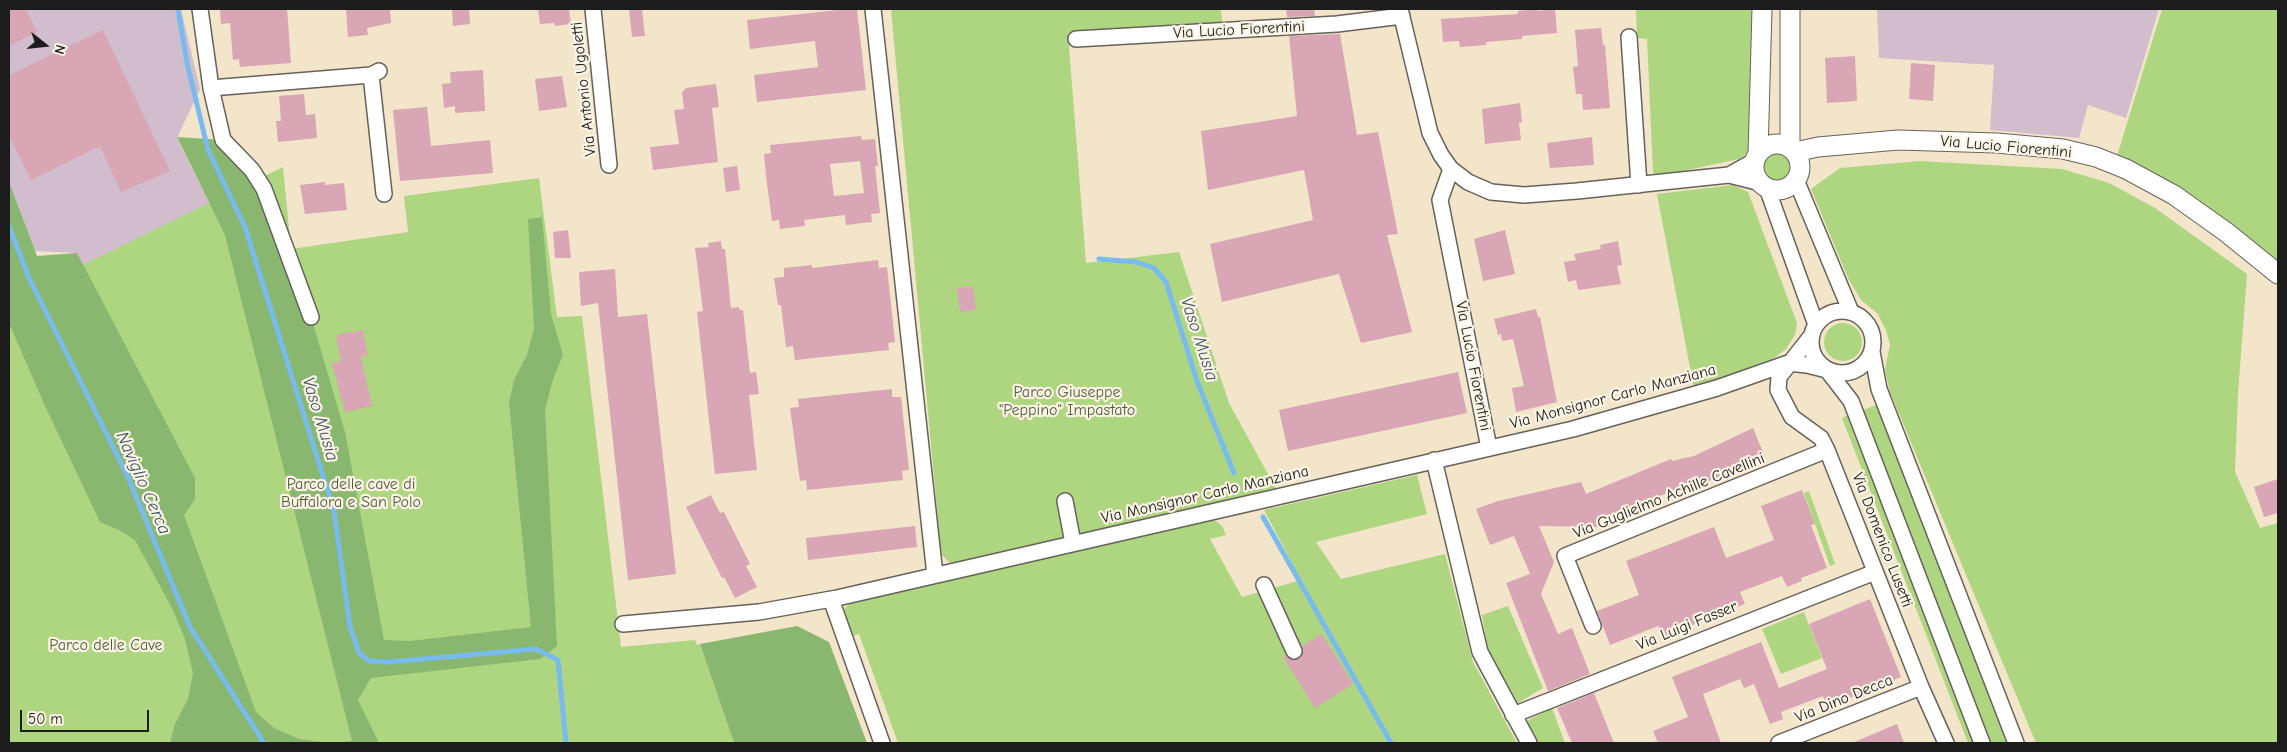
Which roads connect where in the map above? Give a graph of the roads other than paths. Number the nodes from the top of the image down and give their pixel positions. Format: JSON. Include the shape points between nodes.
{"nodes":[{"id":1,"x":200,"y":9,"type":"edge"},
{"id":2,"x":593,"y":9,"type":"edge"},
{"id":3,"x":873,"y":9,"type":"edge"},
{"id":4,"x":1762,"y":9,"type":"edge"},
{"id":5,"x":1790,"y":9,"type":"edge"},
{"id":6,"x":1401,"y":12,"type":"edge"},
{"id":7,"x":1630,"y":37,"type":"dead end"},
{"id":8,"x":1076,"y":39,"type":"dead end"},
{"id":9,"x":211,"y":88,"type":"junction"},
{"id":10,"x":1848,"y":145,"type":"junction"},
{"id":11,"x":1792,"y":150,"type":"junction"},
{"id":12,"x":1756,"y":157,"type":"junction"},
{"id":13,"x":609,"y":165,"type":"dead end"},
{"id":14,"x":1451,"y":169,"type":"junction"},
{"id":15,"x":1729,"y":175,"type":"junction"},
{"id":16,"x":1798,"y":177,"type":"junction"},
{"id":17,"x":1639,"y":185,"type":"junction"},
{"id":18,"x":1764,"y":186,"type":"junction"},
{"id":19,"x":384,"y":194,"type":"dead end"},
{"id":20,"x":2278,"y":274,"type":"edge"},
{"id":21,"x":1851,"y":312,"type":"junction"},
{"id":22,"x":311,"y":317,"type":"dead end"},
{"id":23,"x":1814,"y":330,"type":"junction"},
{"id":24,"x":1872,"y":352,"type":"junction"},
{"id":25,"x":1788,"y":363,"type":"junction"},
{"id":26,"x":1828,"y":370,"type":"junction"},
{"id":27,"x":1489,"y":448,"type":"junction"},
{"id":28,"x":1828,"y":450,"type":"junction"},
{"id":29,"x":1434,"y":460,"type":"junction"},
{"id":30,"x":1065,"y":502,"type":"dead end"},
{"id":31,"x":1072,"y":543,"type":"junction"},
{"id":32,"x":1875,"y":572,"type":"junction"},
{"id":33,"x":935,"y":575,"type":"junction"},
{"id":34,"x":1264,"y":584,"type":"dead end"},
{"id":35,"x":831,"y":599,"type":"junction"},
{"id":36,"x":623,"y":624,"type":"dead end"},
{"id":37,"x":1593,"y":626,"type":"dead end"},
{"id":38,"x":1294,"y":651,"type":"dead end"},
{"id":39,"x":1921,"y":687,"type":"junction"},
{"id":40,"x":1513,"y":715,"type":"junction"},
{"id":41,"x":882,"y":743,"type":"edge"},
{"id":42,"x":1528,"y":743,"type":"edge"},
{"id":43,"x":1780,"y":743,"type":"edge"},
{"id":44,"x":1946,"y":743,"type":"edge"},
{"id":45,"x":1982,"y":743,"type":"edge"},
{"id":46,"x":2016,"y":743,"type":"edge"}],
"edges":[{"from":1,"to":9,"type":"street"},
{"from":2,"to":13,"type":"street","name":"Via Antonio Ugoletti"},
{"from":3,"to":33,"type":"street"},
{"from":4,"to":12,"type":"street"},
{"from":5,"to":11,"type":"street"},
{"from":6,"to":8,"type":"street","name":"Via Lucio Fiorentini","via":[[1337,24]]},
{"from":6,"to":14,"type":"street","name":"Via Lucio Fiorentini","via":[[1430,133]]},
{"from":7,"to":17,"type":"street"},
{"from":9,"to":19,"type":"street","via":[[375,73]]},
{"from":9,"to":22,"type":"street","via":[[223,140],[252,170],[264,189]]},
{"from":10,"to":11,"type":"street","name":"Via Lucio Fiorentini"},
{"from":10,"to":16,"type":"street","name":"Via Lucio Fiorentini","via":[[1822,157]]},
{"from":10,"to":20,"type":"street","name":"Via Lucio Fiorentini","via":[[1898,140],[1997,142],[2063,149],[2096,157],[2174,195]]},
{"from":11,"to":12,"type":"street","via":[[1776,143],[1762,148]]},
{"from":11,"to":16,"type":"street","via":[[1799,159]]},
{"from":12,"to":15,"type":"street","name":"Via Lucio Fiorentini"},
{"from":12,"to":18,"type":"street","via":[[1754,169]]},
{"from":14,"to":17,"type":"street","name":"Via Lucio Fiorentini","via":[[1468,182],[1491,192],[1516,194]]},
{"from":14,"to":27,"type":"street","name":"Via Lucio Fiorentini","via":[[1440,200]]},
{"from":15,"to":17,"type":"street","name":"Via Lucio Fiorentini"},
{"from":15,"to":18,"type":"street","name":"Via Lucio Fiorentini"},
{"from":16,"to":18,"type":"street","via":[[1783,189]]},
{"from":16,"to":21,"type":"street"},
{"from":18,"to":23,"type":"street"},
{"from":21,"to":23,"type":"street","via":[[1831,313],[1822,318]]},
{"from":21,"to":24,"type":"street","via":[[1867,323],[1872,332]]},
{"from":23,"to":25,"type":"street","name":"Via Monsignor Carlo Manziana","via":[[1804,347]]},
{"from":23,"to":26,"type":"street","via":[[1813,354]]},
{"from":24,"to":26,"type":"street","via":[[1858,369],[1848,373]]},
{"from":24,"to":46,"type":"street","via":[[1879,389]]},
{"from":25,"to":26,"type":"street","name":"Via Monsignor Carlo Manziana"},
{"from":25,"to":27,"type":"street","name":"Via Monsignor Carlo Manziana","via":[[1718,388],[1573,429]]},
{"from":25,"to":28,"type":"street","name":"Via Domenico Lusetti","via":[[1779,376],[1778,390],[1792,417],[1820,438]]},
{"from":26,"to":45,"type":"street","via":[[1850,401]]},
{"from":27,"to":29,"type":"street","name":"Via Monsignor Carlo Manziana"},
{"from":28,"to":32,"type":"street","name":"Via Domenico Lusetti"},
{"from":28,"to":37,"type":"street","name":"Via Guglielmo Achille Cavellini","via":[[1565,556]]},
{"from":29,"to":31,"type":"street","name":"Via Monsignor Carlo Manziana"},
{"from":29,"to":40,"type":"street","via":[[1480,652]]},
{"from":30,"to":31,"type":"street"},
{"from":31,"to":33,"type":"street","name":"Via Monsignor Carlo Manziana"},
{"from":32,"to":39,"type":"street","name":"Via Domenico Lusetti"},
{"from":32,"to":40,"type":"street","name":"Via Luigi Fasser"},
{"from":33,"to":35,"type":"street","name":"Via Monsignor Carlo Manziana"},
{"from":34,"to":38,"type":"street"},
{"from":35,"to":36,"type":"street","name":"Via Monsignor Carlo Manziana","via":[[759,612]]},
{"from":35,"to":41,"type":"street"},
{"from":39,"to":43,"type":"street","name":"Via Dino Decca"},
{"from":39,"to":44,"type":"street","name":"Via Domenico Lusetti"},
{"from":40,"to":42,"type":"street"}]}
